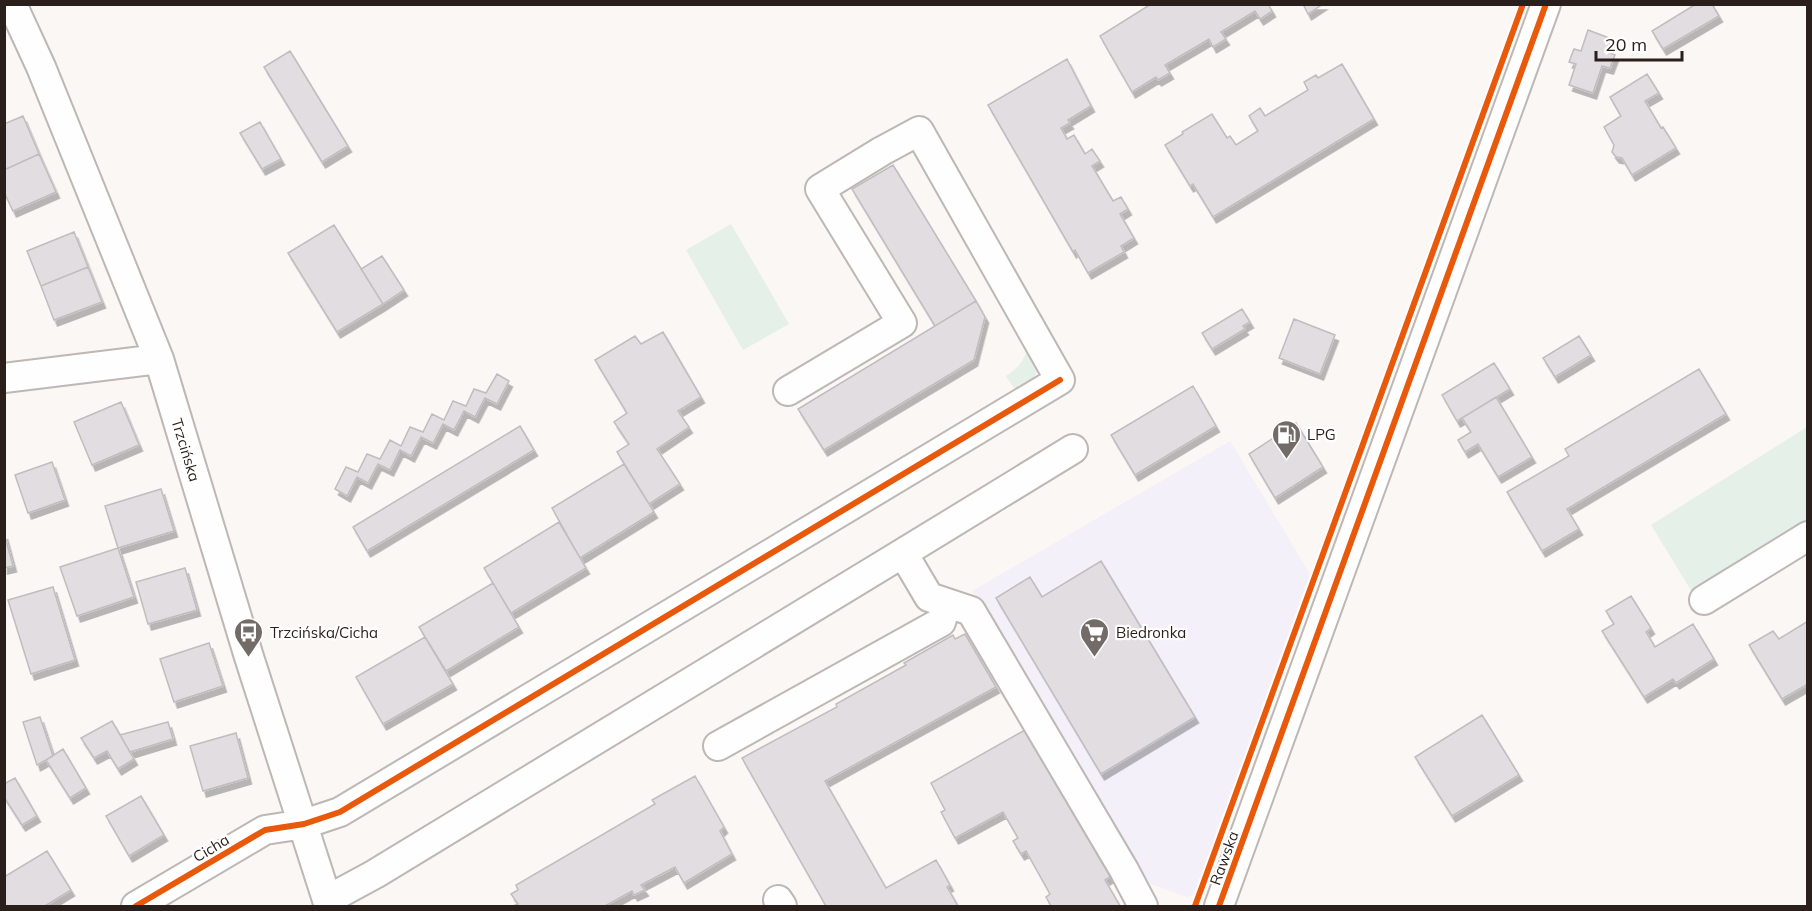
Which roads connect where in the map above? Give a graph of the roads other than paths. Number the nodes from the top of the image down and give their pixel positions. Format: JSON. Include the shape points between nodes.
{"nodes":[{"id":1,"x":12,"y":4,"type":"edge"},
{"id":2,"x":1545,"y":4,"type":"edge"},
{"id":3,"x":159,"y":359,"type":"junction"},
{"id":4,"x":4,"y":378,"type":"edge"},
{"id":5,"x":788,"y":391,"type":"dead end"},
{"id":6,"x":1073,"y":449,"type":"dead end"},
{"id":7,"x":1808,"y":536,"type":"edge"},
{"id":8,"x":903,"y":553,"type":"junction"},
{"id":9,"x":1704,"y":600,"type":"dead end"},
{"id":10,"x":947,"y":603,"type":"junction"},
{"id":11,"x":718,"y":746,"type":"dead end"},
{"id":12,"x":304,"y":824,"type":"junction"},
{"id":13,"x":328,"y":903,"type":"edge"},
{"id":14,"x":136,"y":906,"type":"edge"},
{"id":15,"x":1143,"y":906,"type":"edge"},
{"id":16,"x":1219,"y":906,"type":"edge"}],
"edges":[{"from":1,"to":3,"type":"street","name":"Trzcińska"},
{"from":2,"to":16,"type":"street","name":"Rawska"},
{"from":3,"to":4,"type":"street"},
{"from":3,"to":12,"type":"street","name":"Trzcińska"},
{"from":5,"to":12,"type":"street","name":"Cicha","via":[[902,323],[820,189],[919,131],[1060,380],[372,794],[340,812]]},
{"from":6,"to":8,"type":"street"},
{"from":7,"to":9,"type":"street"},
{"from":8,"to":10,"type":"street","via":[[929,597]]},
{"from":8,"to":13,"type":"street"},
{"from":10,"to":11,"type":"street","via":[[941,622]]},
{"from":10,"to":15,"type":"street","via":[[971,611]]},
{"from":12,"to":13,"type":"street","name":"Trzcińska"},
{"from":12,"to":14,"type":"street","name":"Cicha","via":[[265,830]]}]}
